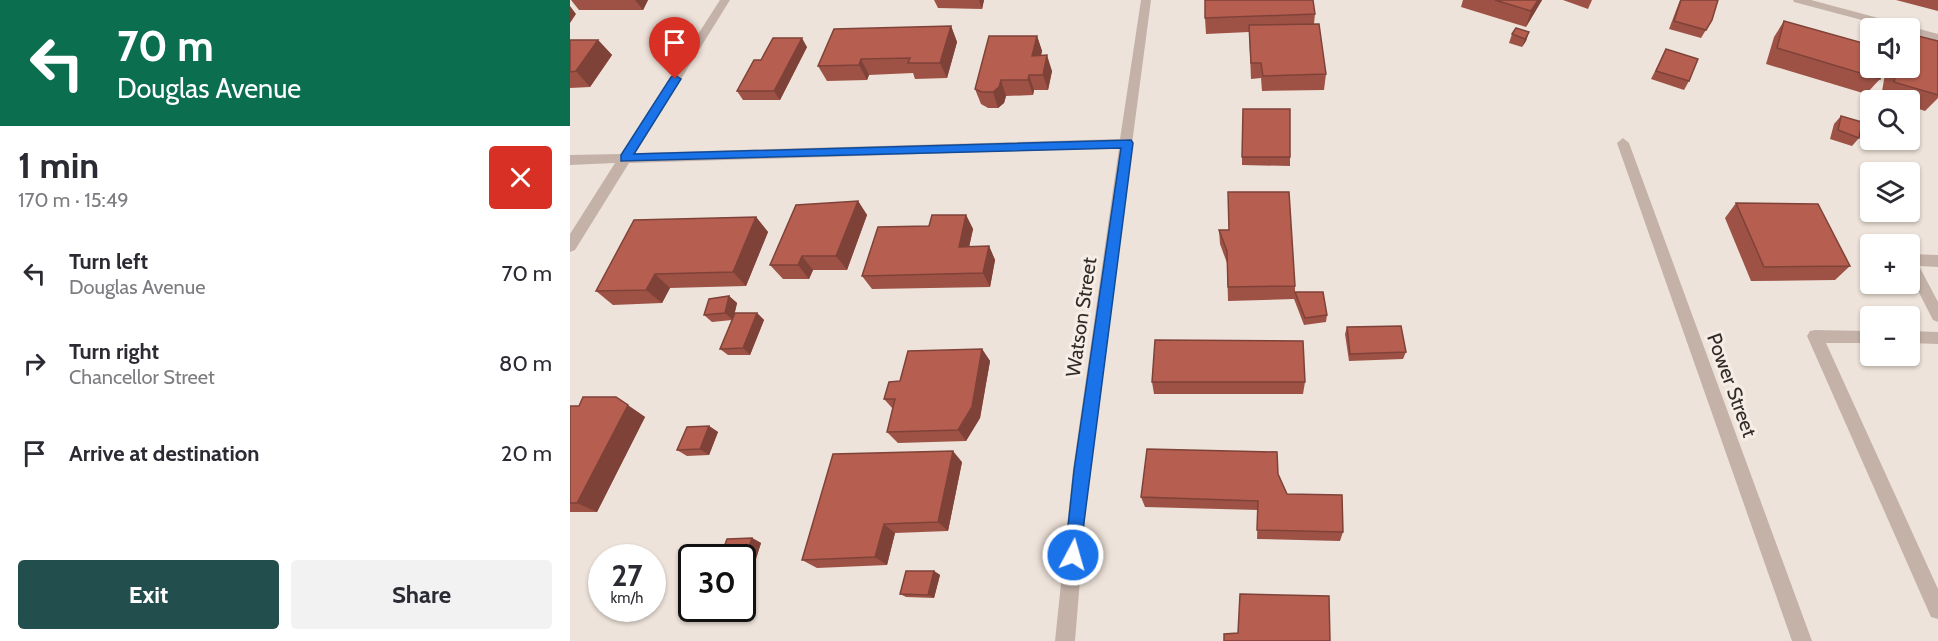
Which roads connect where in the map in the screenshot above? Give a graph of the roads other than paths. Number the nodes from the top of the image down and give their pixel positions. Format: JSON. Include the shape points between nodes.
{"nodes":[{"id":1,"x":725,"y":0,"type":"edge"},
{"id":2,"x":1146,"y":0,"type":"edge"},
{"id":3,"x":1798,"y":0,"type":"edge"},
{"id":4,"x":1866,"y":18,"type":"edge"},
{"id":5,"x":1920,"y":33,"type":"edge"},
{"id":6,"x":1938,"y":38,"type":"edge"},
{"id":7,"x":1623,"y":142,"type":"dead end"},
{"id":8,"x":1127,"y":143,"type":"junction"},
{"id":9,"x":625,"y":158,"type":"junction"},
{"id":10,"x":570,"y":160,"type":"edge"},
{"id":11,"x":570,"y":246,"type":"edge"},
{"id":12,"x":1920,"y":261,"type":"edge"},
{"id":13,"x":1938,"y":261,"type":"edge"},
{"id":14,"x":1920,"y":281,"type":"edge"},
{"id":15,"x":1938,"y":316,"type":"edge"},
{"id":16,"x":1860,"y":337,"type":"edge"},
{"id":17,"x":1920,"y":337,"type":"edge"},
{"id":18,"x":1938,"y":338,"type":"edge"},
{"id":19,"x":1938,"y":610,"type":"edge"},
{"id":20,"x":1065,"y":641,"type":"edge"},
{"id":21,"x":1802,"y":641,"type":"edge"}],
"edges":[{"from":1,"to":9,"type":"street"},
{"from":2,"to":8,"type":"street","name":"Watson Street"},
{"from":3,"to":4,"type":"street"},
{"from":5,"to":6,"type":"street"},
{"from":7,"to":21,"type":"street","name":"Power Street"},
{"from":8,"to":9,"type":"street"},
{"from":8,"to":20,"type":"street","name":"Watson Street","via":[[1081,470]]},
{"from":9,"to":10,"type":"street"},
{"from":9,"to":11,"type":"street"},
{"from":12,"to":13,"type":"street"},
{"from":14,"to":15,"type":"street"},
{"from":16,"to":19,"type":"street","via":[[1815,336]]},
{"from":17,"to":18,"type":"street"}]}
